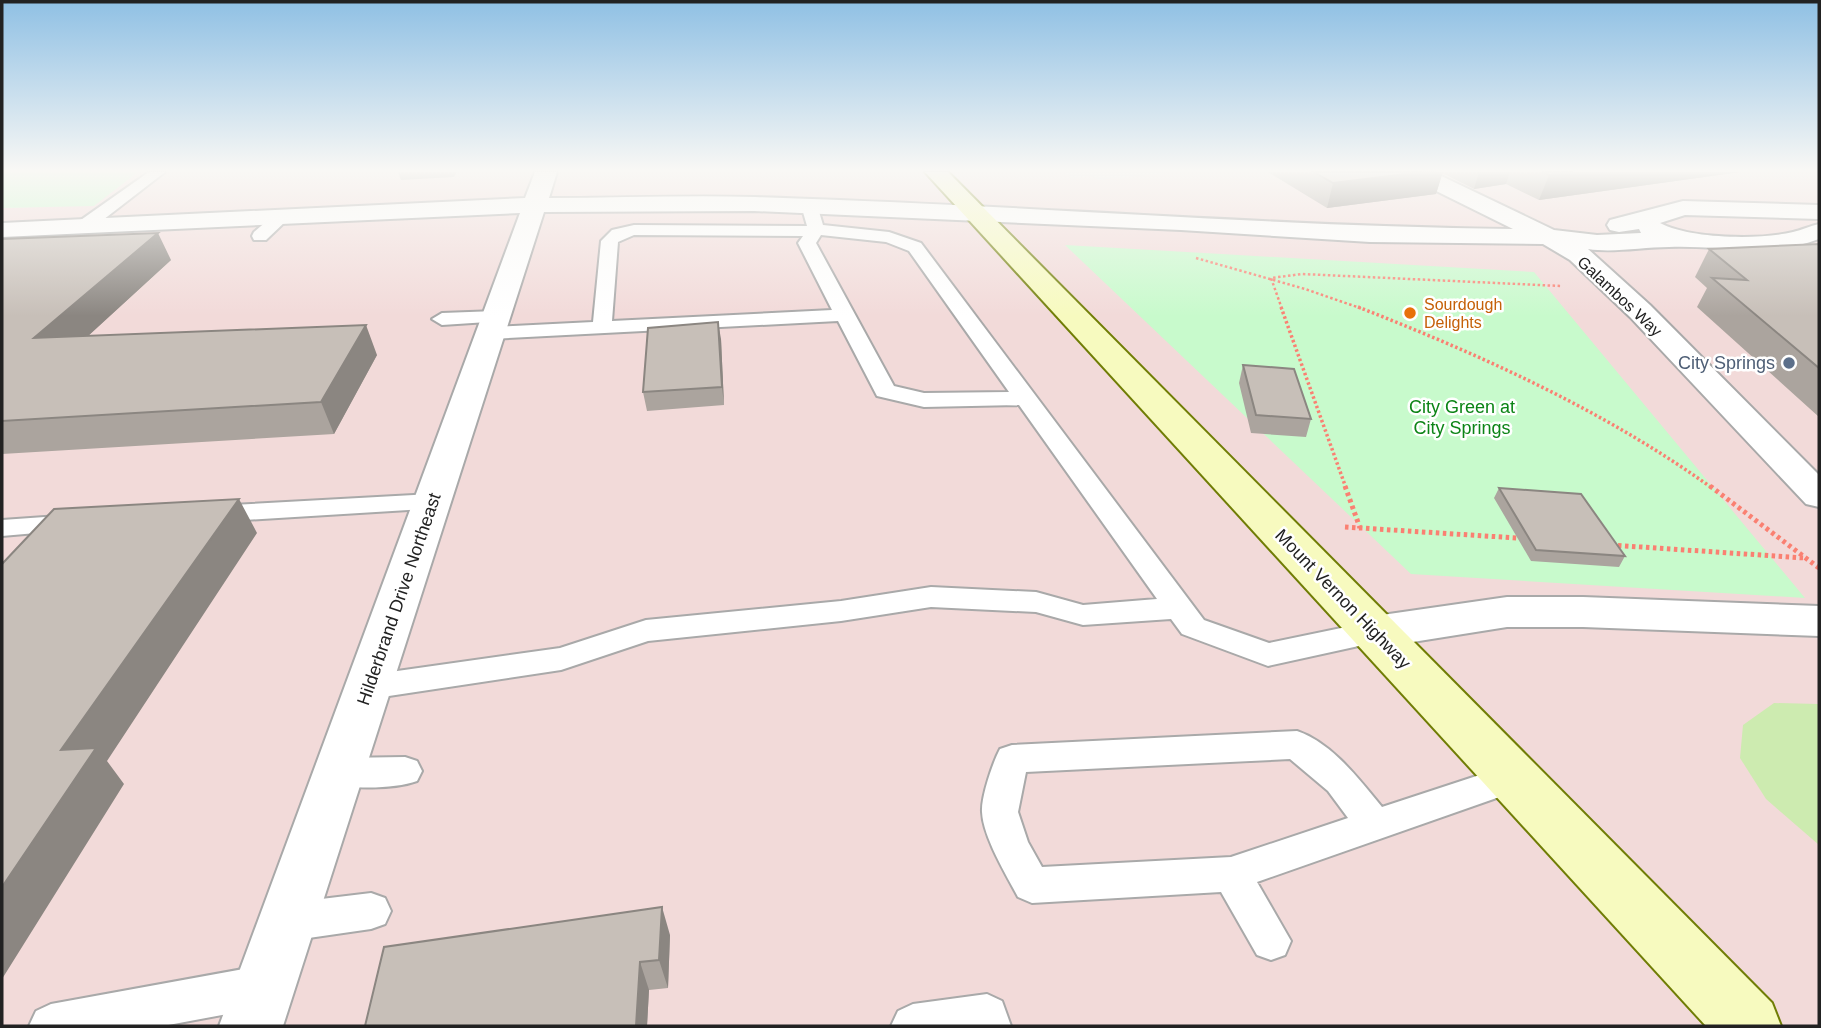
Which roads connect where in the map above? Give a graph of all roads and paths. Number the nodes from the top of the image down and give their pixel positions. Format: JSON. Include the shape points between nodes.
{"nodes":[{"id":1,"x":92,"y":220,"type":"edge"},
{"id":2,"x":216,"y":220,"type":"edge"},
{"id":3,"x":278,"y":220,"type":"edge"},
{"id":4,"x":529,"y":220,"type":"edge"},
{"id":5,"x":814,"y":220,"type":"edge"},
{"id":6,"x":982,"y":220,"type":"edge"},
{"id":7,"x":1112,"y":220,"type":"edge"},
{"id":8,"x":1513,"y":220,"type":"edge"},
{"id":9,"x":1645,"y":220,"type":"edge"},
{"id":10,"x":1639,"y":222,"type":"junction"},
{"id":11,"x":1819,"y":224,"type":"edge"},
{"id":12,"x":84,"y":226,"type":"junction"},
{"id":13,"x":2,"y":230,"type":"edge"},
{"id":14,"x":816,"y":230,"type":"junction"},
{"id":15,"x":260,"y":236,"type":"dead end"},
{"id":16,"x":1548,"y":237,"type":"junction"},
{"id":17,"x":1672,"y":239,"type":"junction"},
{"id":18,"x":1194,"y":258,"type":"dead end"},
{"id":19,"x":1271,"y":278,"type":"junction"},
{"id":20,"x":1571,"y":286,"type":"dead end"},
{"id":21,"x":845,"y":315,"type":"junction"},
{"id":22,"x":442,"y":319,"type":"dead end"},
{"id":23,"x":493,"y":325,"type":"junction"},
{"id":24,"x":601,"y":327,"type":"junction"},
{"id":25,"x":1026,"y":398,"type":"junction"},
{"id":26,"x":1819,"y":496,"type":"edge"},
{"id":27,"x":432,"y":502,"type":"junction"},
{"id":28,"x":190,"y":516,"type":"edge"},
{"id":29,"x":93,"y":522,"type":"edge"},
{"id":30,"x":1345,"y":527,"type":"dead end"},
{"id":31,"x":2,"y":528,"type":"edge"},
{"id":32,"x":1360,"y":528,"type":"junction"},
{"id":33,"x":1517,"y":538,"type":"dead end"},
{"id":34,"x":1604,"y":544,"type":"edge"},
{"id":35,"x":1806,"y":558,"type":"junction"},
{"id":36,"x":1819,"y":568,"type":"edge"},
{"id":37,"x":1180,"y":608,"type":"junction"},
{"id":38,"x":1819,"y":621,"type":"edge"},
{"id":39,"x":1375,"y":632,"type":"junction"},
{"id":40,"x":369,"y":687,"type":"junction"},
{"id":41,"x":405,"y":771,"type":"dead end"},
{"id":42,"x":339,"y":772,"type":"junction"},
{"id":43,"x":1513,"y":778,"type":"junction"},
{"id":44,"x":1375,"y":826,"type":"junction"},
{"id":45,"x":1231,"y":874,"type":"junction"},
{"id":46,"x":371,"y":911,"type":"dead end"},
{"id":47,"x":288,"y":922,"type":"junction"},
{"id":48,"x":1271,"y":941,"type":"dead end"},
{"id":49,"x":265,"y":986,"type":"junction"},
{"id":50,"x":51,"y":1026,"type":"edge"},
{"id":51,"x":251,"y":1026,"type":"edge"},
{"id":52,"x":912,"y":1026,"type":"edge"},
{"id":53,"x":989,"y":1026,"type":"edge"},
{"id":54,"x":1749,"y":1026,"type":"edge"}],
"edges":[{"from":1,"to":12,"type":"lane"},
{"from":2,"to":12,"type":"street"},
{"from":3,"to":15,"type":"lane"},
{"from":4,"to":23,"type":"street","name":"Hilderbrand Drive Northeast"},
{"from":5,"to":14,"type":"lane"},
{"from":6,"to":39,"type":"street","name":"Mount Vernon Highway"},
{"from":7,"to":16,"type":"street","via":[[1370,235]]},
{"from":8,"to":16,"type":"street","name":"Galambos Way"},
{"from":9,"to":10,"type":"street"},
{"from":10,"to":16,"type":"street"},
{"from":10,"to":17,"type":"street"},
{"from":11,"to":17,"type":"street","via":[[1797,239],[1757,244]]},
{"from":12,"to":13,"type":"street"},
{"from":14,"to":21,"type":"lane","via":[[807,243]]},
{"from":14,"to":24,"type":"lane","via":[[634,230],[618,234],[610,241]]},
{"from":14,"to":25,"type":"lane","via":[[889,237],[915,247]]},
{"from":16,"to":17,"type":"street","via":[[1597,243]]},
{"from":16,"to":26,"type":"street","name":"Galambos Way","via":[[1579,255],[1640,311]]},
{"from":18,"to":19,"type":"path"},
{"from":19,"to":20,"type":"path","via":[[1302,274]]},
{"from":19,"to":32,"type":"path"},
{"from":19,"to":35,"type":"path","via":[[1367,309],[1506,368],[1690,472]]},
{"from":21,"to":24,"type":"lane"},
{"from":21,"to":25,"type":"lane","via":[[884,391],[924,400]]},
{"from":22,"to":23,"type":"lane"},
{"from":23,"to":24,"type":"lane"},
{"from":23,"to":27,"type":"street","name":"Hilderbrand Drive Northeast"},
{"from":25,"to":37,"type":"lane"},
{"from":27,"to":28,"type":"lane"},
{"from":27,"to":40,"type":"street","name":"Hilderbrand Drive Northeast"},
{"from":29,"to":31,"type":"lane"},
{"from":30,"to":32,"type":"path"},
{"from":32,"to":33,"type":"path"},
{"from":34,"to":35,"type":"path"},
{"from":35,"to":36,"type":"path"},
{"from":37,"to":39,"type":"lane","via":[[1193,627],[1268,654]]},
{"from":37,"to":40,"type":"lane","via":[[1083,615],[1036,602],[931,597],[646,631],[561,659]]},
{"from":38,"to":39,"type":"street","via":[[1507,612]]},
{"from":39,"to":43,"type":"street","name":"Mount Vernon Highway"},
{"from":40,"to":42,"type":"street","name":"Hilderbrand Drive Northeast"},
{"from":41,"to":42,"type":"lane"},
{"from":42,"to":47,"type":"street","name":"Hilderbrand Drive Northeast"},
{"from":43,"to":44,"type":"lane"},
{"from":43,"to":54,"type":"street","name":"Mount Vernon Highway"},
{"from":44,"to":45,"type":"lane"},
{"from":44,"to":45,"type":"lane","via":[[1340,781],[1297,745],[1012,760],[1000,812],[1011,847],[1032,884]]},
{"from":45,"to":48,"type":"lane"},
{"from":46,"to":47,"type":"lane"},
{"from":47,"to":49,"type":"street","name":"Hilderbrand Drive Northeast"},
{"from":49,"to":50,"type":"lane"},
{"from":49,"to":51,"type":"street","name":"Hilderbrand Drive Northeast"},
{"from":52,"to":53,"type":"lane","via":[[987,1016]]}]}
